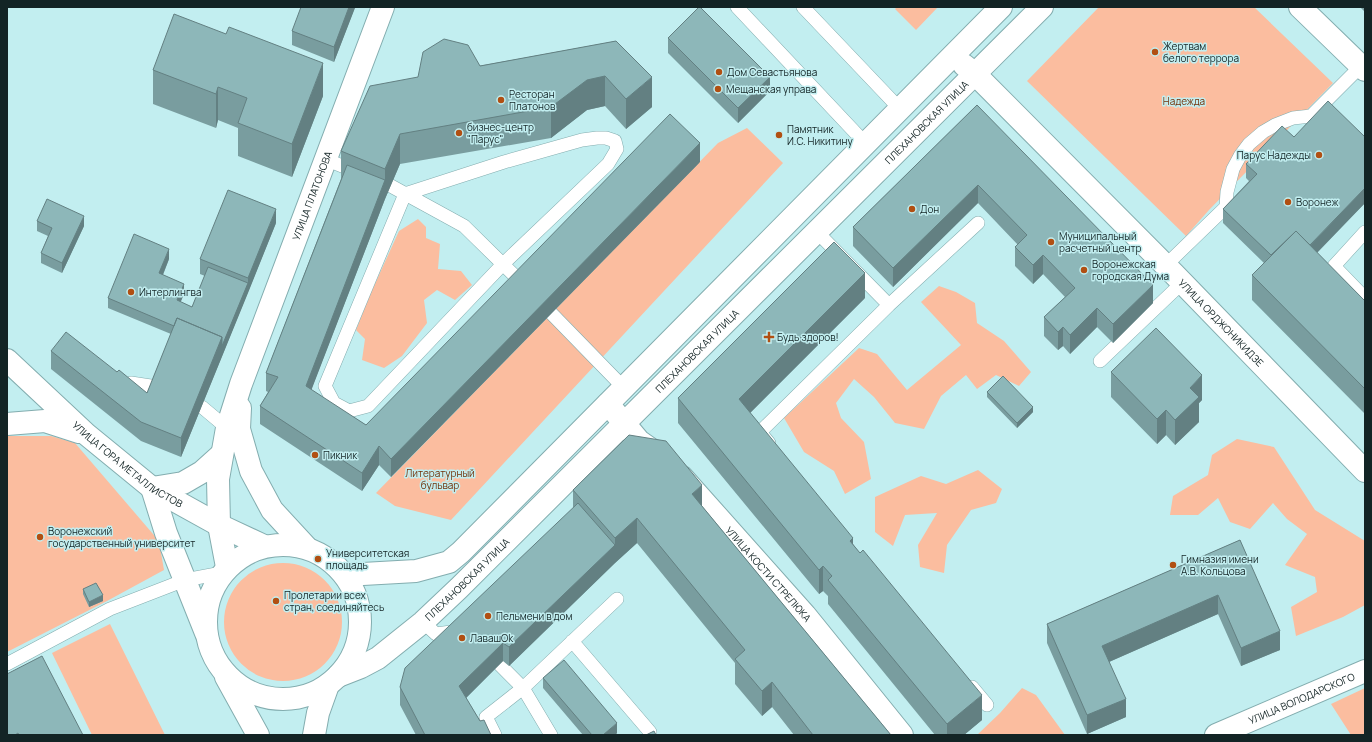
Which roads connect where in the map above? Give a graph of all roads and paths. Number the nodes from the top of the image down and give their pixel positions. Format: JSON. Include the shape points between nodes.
{"nodes":[{"id":1,"x":383,"y":7,"type":"edge"},
{"id":2,"x":737,"y":7,"type":"edge"},
{"id":3,"x":803,"y":7,"type":"edge"},
{"id":4,"x":1002,"y":7,"type":"edge"},
{"id":5,"x":1042,"y":7,"type":"edge"},
{"id":6,"x":1300,"y":7,"type":"edge"},
{"id":7,"x":953,"y":56,"type":"junction"},
{"id":8,"x":1363,"y":68,"type":"edge"},
{"id":9,"x":975,"y":74,"type":"junction"},
{"id":10,"x":900,"y":109,"type":"junction"},
{"id":11,"x":866,"y":144,"type":"junction"},
{"id":12,"x":325,"y":158,"type":"junction"},
{"id":13,"x":347,"y":168,"type":"edge"},
{"id":14,"x":391,"y":186,"type":"edge"},
{"id":15,"x":406,"y":194,"type":"junction"},
{"id":16,"x":978,"y":223,"type":"dead end"},
{"id":17,"x":817,"y":232,"type":"junction"},
{"id":18,"x":1365,"y":232,"type":"edge"},
{"id":19,"x":503,"y":264,"type":"junction"},
{"id":20,"x":1165,"y":266,"type":"junction"},
{"id":21,"x":522,"y":283,"type":"edge"},
{"id":22,"x":1182,"y":283,"type":"junction"},
{"id":23,"x":1365,"y":298,"type":"edge"},
{"id":24,"x":890,"y":305,"type":"junction"},
{"id":25,"x":551,"y":313,"type":"edge"},
{"id":26,"x":7,"y":360,"type":"edge"},
{"id":27,"x":1100,"y":361,"type":"dead end"},
{"id":28,"x":131,"y":383,"type":"edge"},
{"id":29,"x":241,"y":384,"type":"junction"},
{"id":30,"x":157,"y":387,"type":"edge"},
{"id":31,"x":624,"y":388,"type":"junction"},
{"id":32,"x":608,"y":404,"type":"junction"},
{"id":33,"x":202,"y":407,"type":"edge"},
{"id":34,"x":625,"y":423,"type":"junction"},
{"id":35,"x":7,"y":424,"type":"edge"},
{"id":36,"x":227,"y":428,"type":"junction"},
{"id":37,"x":86,"y":434,"type":"junction"},
{"id":38,"x":775,"y":449,"type":"edge"},
{"id":39,"x":222,"y":454,"type":"junction"},
{"id":40,"x":1365,"y":471,"type":"edge"},
{"id":41,"x":152,"y":488,"type":"junction"},
{"id":42,"x":218,"y":525,"type":"junction"},
{"id":43,"x":264,"y":546,"type":"junction"},
{"id":44,"x":307,"y":548,"type":"junction"},
{"id":45,"x":225,"y":570,"type":"junction"},
{"id":46,"x":345,"y":575,"type":"junction"},
{"id":47,"x":185,"y":580,"type":"junction"},
{"id":48,"x":617,"y":599,"type":"dead end"},
{"id":49,"x":423,"y":622,"type":"junction"},
{"id":50,"x":465,"y":630,"type":"edge"},
{"id":51,"x":206,"y":633,"type":"junction"},
{"id":52,"x":572,"y":641,"type":"junction"},
{"id":53,"x":7,"y":664,"type":"edge"},
{"id":54,"x":500,"y":665,"type":"edge"},
{"id":55,"x":1365,"y":670,"type":"edge"},
{"id":56,"x":223,"y":671,"type":"junction"},
{"id":57,"x":962,"y":676,"type":"edge"},
{"id":58,"x":333,"y":681,"type":"junction"},
{"id":59,"x":523,"y":688,"type":"junction"},
{"id":60,"x":987,"y":705,"type":"dead end"},
{"id":61,"x":650,"y":732,"type":"edge"},
{"id":62,"x":258,"y":735,"type":"edge"},
{"id":63,"x":314,"y":735,"type":"edge"},
{"id":64,"x":495,"y":735,"type":"edge"},
{"id":65,"x":551,"y":735,"type":"edge"},
{"id":66,"x":902,"y":735,"type":"edge"},
{"id":67,"x":1216,"y":735,"type":"edge"}],
"edges":[{"from":1,"to":12,"type":"street","name":"УЛИЦА ПЛАТОНОВА"},
{"from":2,"to":11,"type":"lane"},
{"from":3,"to":10,"type":"lane"},
{"from":4,"to":7,"type":"street"},
{"from":5,"to":9,"type":"street","name":"ПЛЕХАНОВСКАЯ УЛИЦА"},
{"from":6,"to":8,"type":"street"},
{"from":7,"to":9,"type":"street","name":"УЛИЦА ОРДЖОНИКИДЗЕ"},
{"from":7,"to":10,"type":"street"},
{"from":8,"to":20,"type":"lane","via":[[1311,116],[1293,118],[1275,125],[1249,144],[1233,169],[1226,207]]},
{"from":9,"to":17,"type":"street","name":"ПЛЕХАНОВСКАЯ УЛИЦА"},
{"from":9,"to":20,"type":"street","name":"УЛИЦА ОРДЖОНИКИДЗЕ"},
{"from":10,"to":11,"type":"street"},
{"from":11,"to":31,"type":"street"},
{"from":12,"to":13,"type":"lane"},
{"from":12,"to":29,"type":"street","name":"УЛИЦА ПЛАТОНОВА"},
{"from":14,"to":15,"type":"lane"},
{"from":15,"to":19,"type":"lane","via":[[464,226]]},
{"from":15,"to":19,"type":"lane","via":[[582,140],[615,140],[617,149],[608,164]]},
{"from":15,"to":19,"type":"lane","via":[[325,386],[334,403],[349,411],[368,406]]},
{"from":16,"to":24,"type":"lane"},
{"from":17,"to":24,"type":"lane"},
{"from":17,"to":34,"type":"street","name":"ПЛЕХАНОВСКАЯ УЛИЦА"},
{"from":18,"to":23,"type":"lane","via":[[1334,266]]},
{"from":19,"to":21,"type":"lane"},
{"from":20,"to":22,"type":"street","name":"УЛИЦА ОРДЖОНИКИДЗЕ"},
{"from":22,"to":27,"type":"lane"},
{"from":22,"to":40,"type":"street","name":"УЛИЦА ОРДЖОНИКИДЗЕ"},
{"from":24,"to":38,"type":"lane","via":[[760,432]]},
{"from":25,"to":31,"type":"lane"},
{"from":26,"to":37,"type":"street","name":"УЛИЦА ГОРА МЕТАЛЛИСТОВ"},
{"from":28,"to":30,"type":"lane"},
{"from":29,"to":36,"type":"street","name":"УЛИЦА ПЛАТОНОВА"},
{"from":29,"to":44,"type":"street","name":"УЛИЦА ПЛАТОНОВА","via":[[239,428],[251,471],[272,510]]},
{"from":31,"to":32,"type":"street"},
{"from":32,"to":34,"type":"street","name":"УЛИЦА КОСТИ СТРЕЛЮКА"},
{"from":32,"to":46,"type":"street","via":[[449,562],[416,571]]},
{"from":33,"to":36,"type":"lane"},
{"from":34,"to":49,"type":"street","name":"ПЛЕХАНОВСКАЯ УЛИЦА"},
{"from":34,"to":66,"type":"street","name":"УЛИЦА КОСТИ СТРЕЛЮКА","via":[[639,441],[666,459],[805,615]]},
{"from":35,"to":37,"type":"street","via":[[45,421]]},
{"from":36,"to":39,"type":"street","name":"УЛИЦА ПЛАТОНОВА"},
{"from":37,"to":41,"type":"street","name":"УЛИЦА ГОРА МЕТАЛЛИСТОВ"},
{"from":39,"to":41,"type":"street","via":[[202,472],[183,483]]},
{"from":39,"to":42,"type":"street","name":"УЛИЦА ПЛАТОНОВА","via":[[218,479]]},
{"from":41,"to":42,"type":"street","name":"УЛИЦА ГОРА МЕТАЛЛИСТОВ"},
{"from":41,"to":47,"type":"street","via":[[166,533]]},
{"from":42,"to":43,"type":"street","name":"УЛИЦА ГОРА МЕТАЛЛИСТОВ"},
{"from":42,"to":45,"type":"street","name":"УЛИЦА ПЛАТОНОВА"},
{"from":43,"to":44,"type":"street","via":[[286,544]]},
{"from":43,"to":45,"type":"street","via":[[244,554]]},
{"from":44,"to":46,"type":"street","via":[[328,558]]},
{"from":45,"to":47,"type":"lane"},
{"from":45,"to":51,"type":"street","via":[[211,592],[206,612]]},
{"from":46,"to":58,"type":"street","via":[[354,590],[359,608],[360,627],[357,645],[349,662]]},
{"from":47,"to":51,"type":"street"},
{"from":47,"to":53,"type":"lane","via":[[110,609]]},
{"from":48,"to":52,"type":"lane"},
{"from":49,"to":50,"type":"lane","via":[[436,634]]},
{"from":49,"to":58,"type":"street","name":"ПЛЕХАНОВСКАЯ УЛИЦА","via":[[378,658]]},
{"from":51,"to":56,"type":"street","via":[[212,653]]},
{"from":52,"to":59,"type":"lane"},
{"from":52,"to":61,"type":"lane"},
{"from":54,"to":59,"type":"lane"},
{"from":55,"to":67,"type":"street","name":"УЛИЦА ВОЛОДАРСКОГО"},
{"from":56,"to":58,"type":"street","via":[[238,685],[256,694],[277,699],[303,697]]},
{"from":56,"to":62,"type":"street"},
{"from":57,"to":60,"type":"lane"},
{"from":58,"to":63,"type":"street","via":[[318,713]]},
{"from":59,"to":64,"type":"lane","via":[[486,718]]},
{"from":59,"to":65,"type":"lane"}]}
